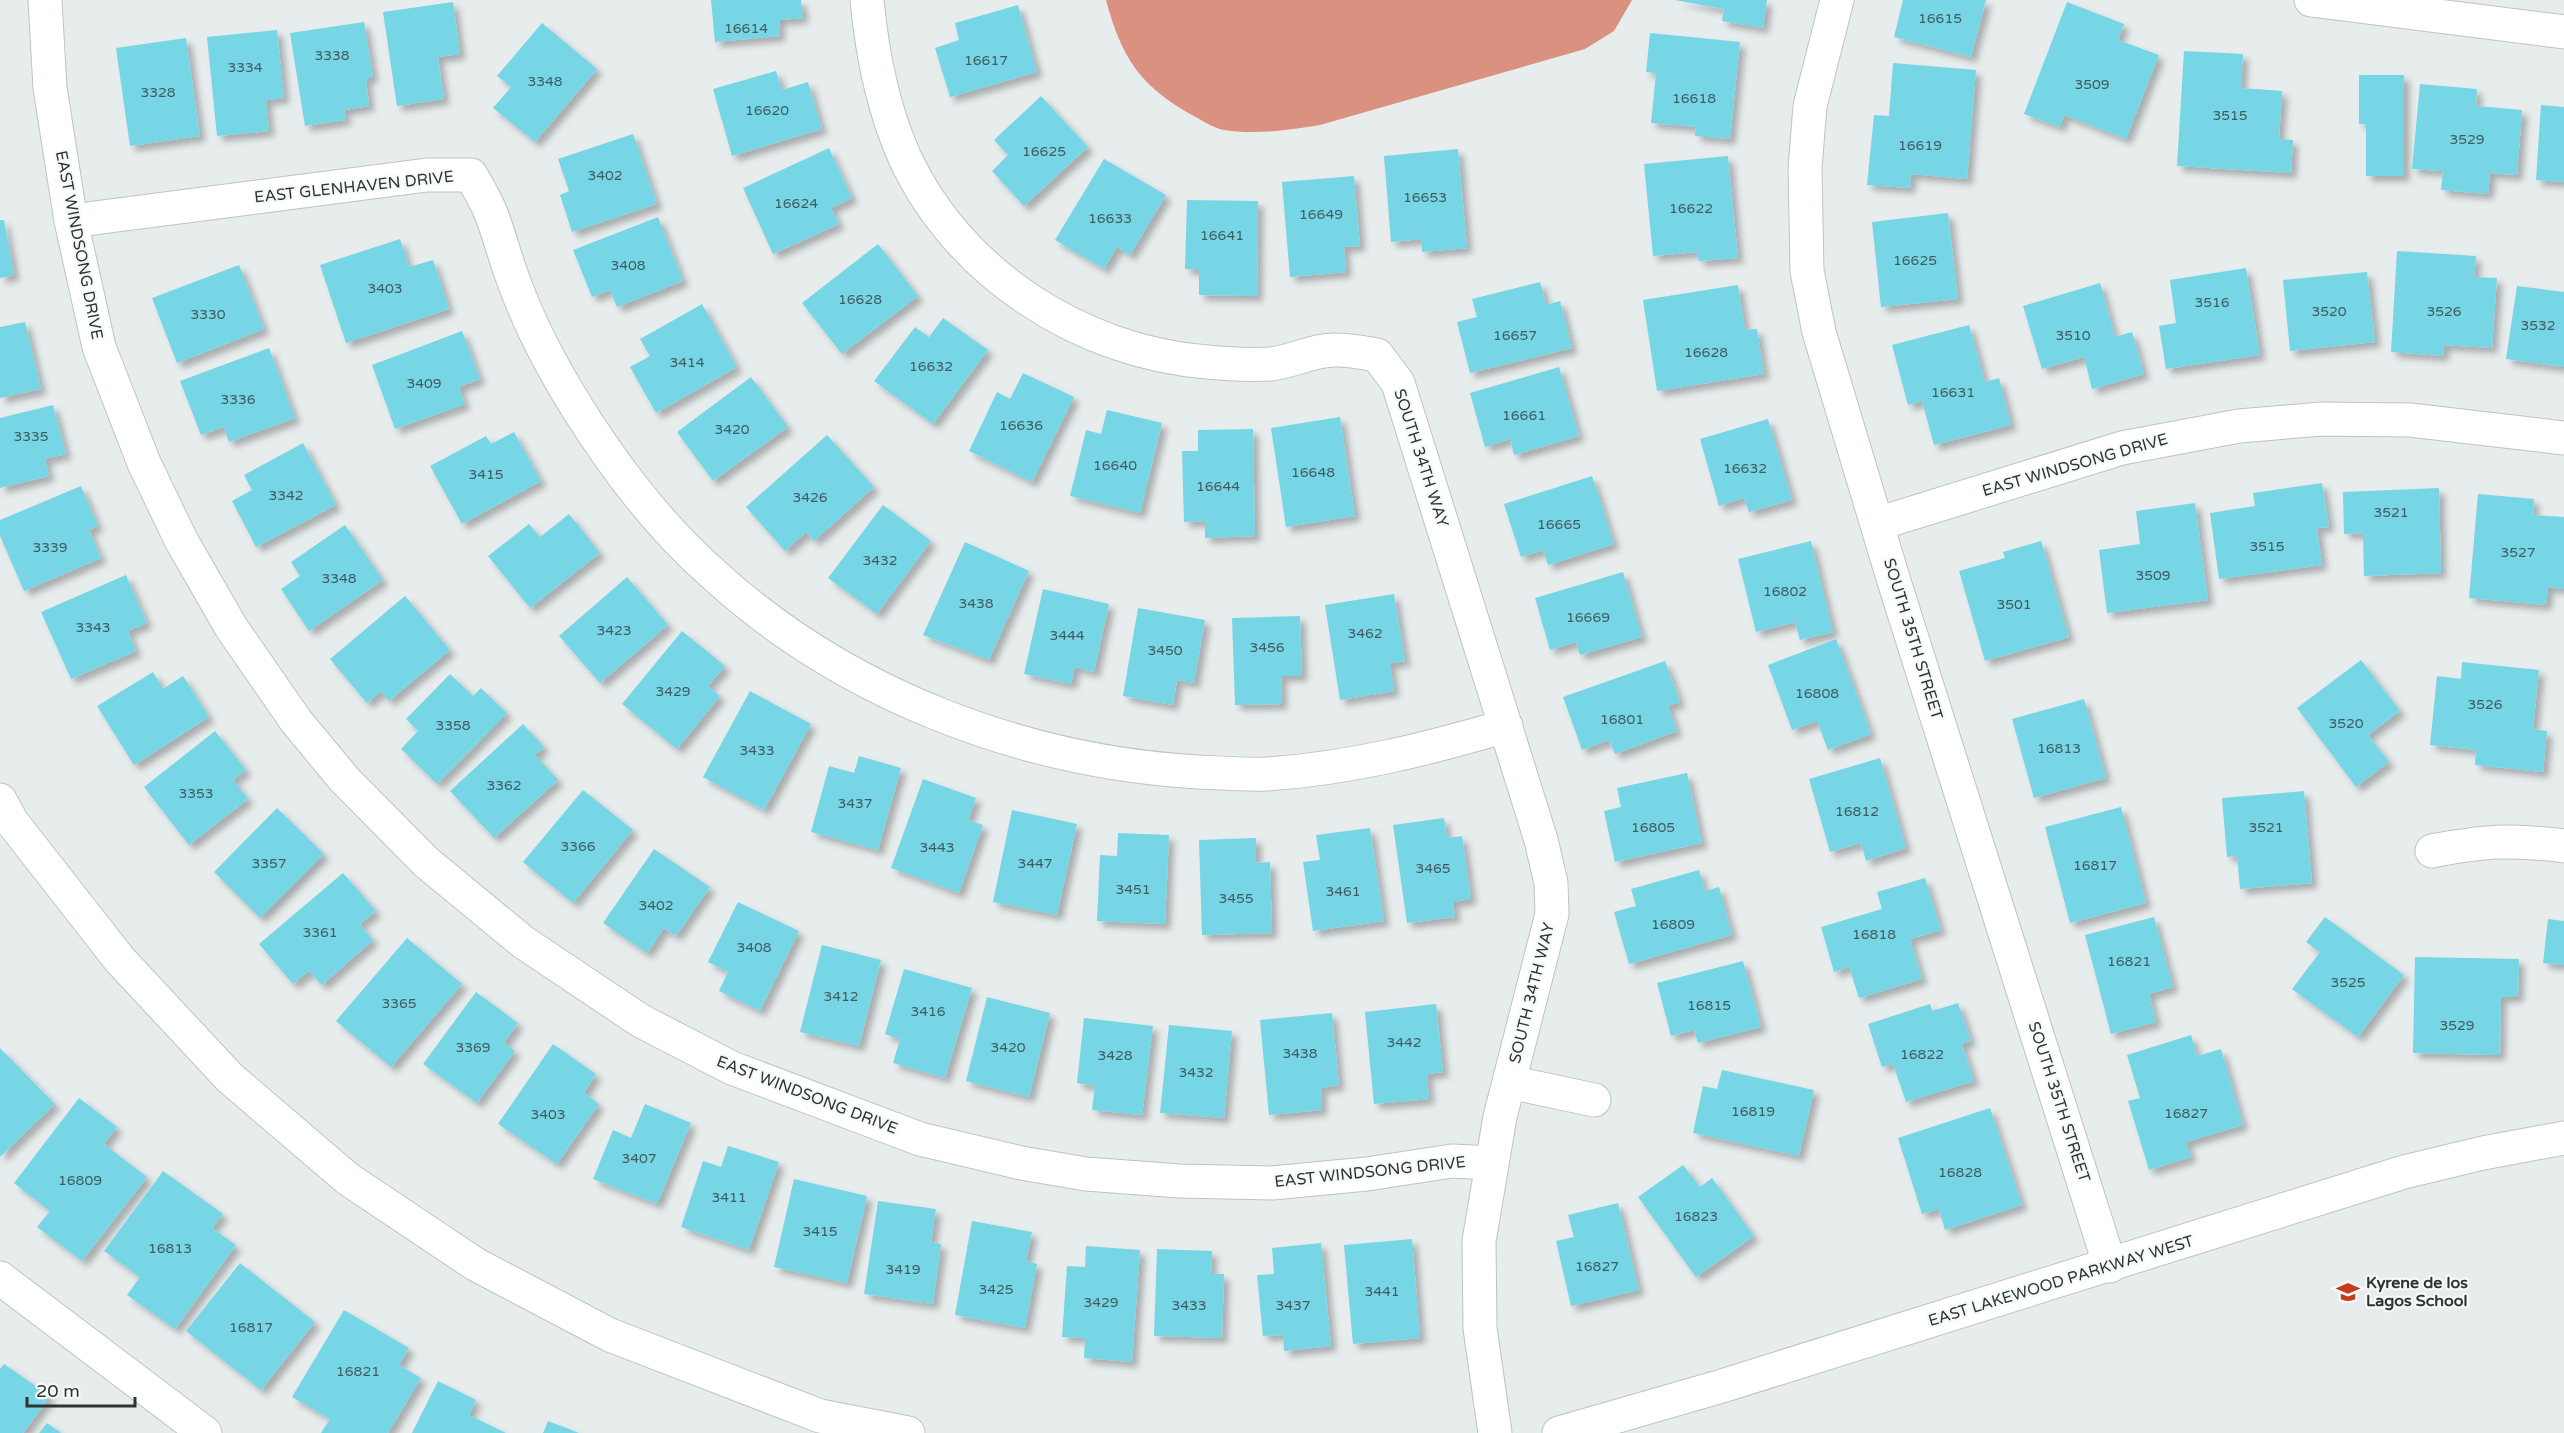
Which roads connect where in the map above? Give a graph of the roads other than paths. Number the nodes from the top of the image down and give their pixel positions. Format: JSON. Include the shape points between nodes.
{"nodes":[{"id":1,"x":45,"y":0,"type":"edge"},
{"id":2,"x":867,"y":0,"type":"edge"},
{"id":3,"x":1837,"y":0,"type":"edge"},
{"id":4,"x":2311,"y":0,"type":"edge"},
{"id":5,"x":2564,"y":32,"type":"edge"},
{"id":6,"x":71,"y":221,"type":"junction"},
{"id":7,"x":2564,"y":438,"type":"edge"},
{"id":8,"x":1877,"y":524,"type":"junction"},
{"id":9,"x":1506,"y":726,"type":"junction"},
{"id":10,"x":0,"y":800,"type":"edge"},
{"id":11,"x":2564,"y":846,"type":"edge"},
{"id":12,"x":2433,"y":851,"type":"dead end"},
{"id":13,"x":1509,"y":1082,"type":"junction"},
{"id":14,"x":1594,"y":1100,"type":"dead end"},
{"id":15,"x":2564,"y":1138,"type":"edge"},
{"id":16,"x":1492,"y":1163,"type":"junction"},
{"id":17,"x":2110,"y":1266,"type":"junction"},
{"id":18,"x":0,"y":1278,"type":"edge"},
{"id":19,"x":205,"y":1433,"type":"edge"},
{"id":20,"x":908,"y":1433,"type":"edge"},
{"id":21,"x":1495,"y":1433,"type":"edge"},
{"id":22,"x":1559,"y":1433,"type":"edge"}],
"edges":[{"from":1,"to":6,"type":"street","name":"EAST WINDSONG DRIVE","via":[[50,88]]},
{"from":2,"to":9,"type":"street","name":"SOUTH 34TH WAY","via":[[885,101],[905,158],[939,215],[998,279],[1067,324],[1127,348],[1205,362],[1270,364],[1335,350],[1377,355],[1398,383]]},
{"from":3,"to":8,"type":"street","name":"SOUTH 35TH STREET","via":[[1810,106],[1805,168],[1807,271],[1819,332]]},
{"from":4,"to":5,"type":"street"},
{"from":6,"to":9,"type":"street","name":"EAST GLENHAVEN DRIVE","via":[[416,177],[471,175],[491,213],[513,280],[539,339],[578,410],[663,526],[712,574],[768,620],[858,676],[998,737],[1077,757],[1152,769],[1264,774],[1386,758]]},
{"from":6,"to":16,"type":"street","name":"EAST WINDSONG DRIVE","via":[[99,347],[144,463],[181,540],[231,627],[296,722],[344,779],[426,862],[523,942],[631,1014],[732,1068],[813,1101],[920,1139],[1021,1163],[1086,1174],[1272,1183],[1452,1161]]},
{"from":7,"to":8,"type":"street","name":"EAST WINDSONG DRIVE","via":[[2410,420],[2321,419],[2239,426],[2122,448]]},
{"from":8,"to":17,"type":"street","name":"SOUTH 35TH STREET"},
{"from":9,"to":13,"type":"street","name":"SOUTH 34TH WAY","via":[[1541,840],[1551,883],[1552,914]]},
{"from":10,"to":20,"type":"street","via":[[12,822],[128,968],[230,1078],[348,1179],[475,1264],[610,1335],[820,1416]]},
{"from":11,"to":12,"type":"street","via":[[2479,841]]},
{"from":13,"to":14,"type":"street","name":"SOUTH 34TH WAY"},
{"from":13,"to":16,"type":"street","name":"SOUTH 34TH WAY"},
{"from":15,"to":17,"type":"street","name":"EAST LAKEWOOD PARKWAY WEST","via":[[2404,1172]]},
{"from":16,"to":21,"type":"street","name":"SOUTH 34TH WAY","via":[[1479,1241],[1480,1328]]},
{"from":17,"to":22,"type":"street","name":"EAST LAKEWOOD PARKWAY WEST"},
{"from":18,"to":19,"type":"street"}]}
